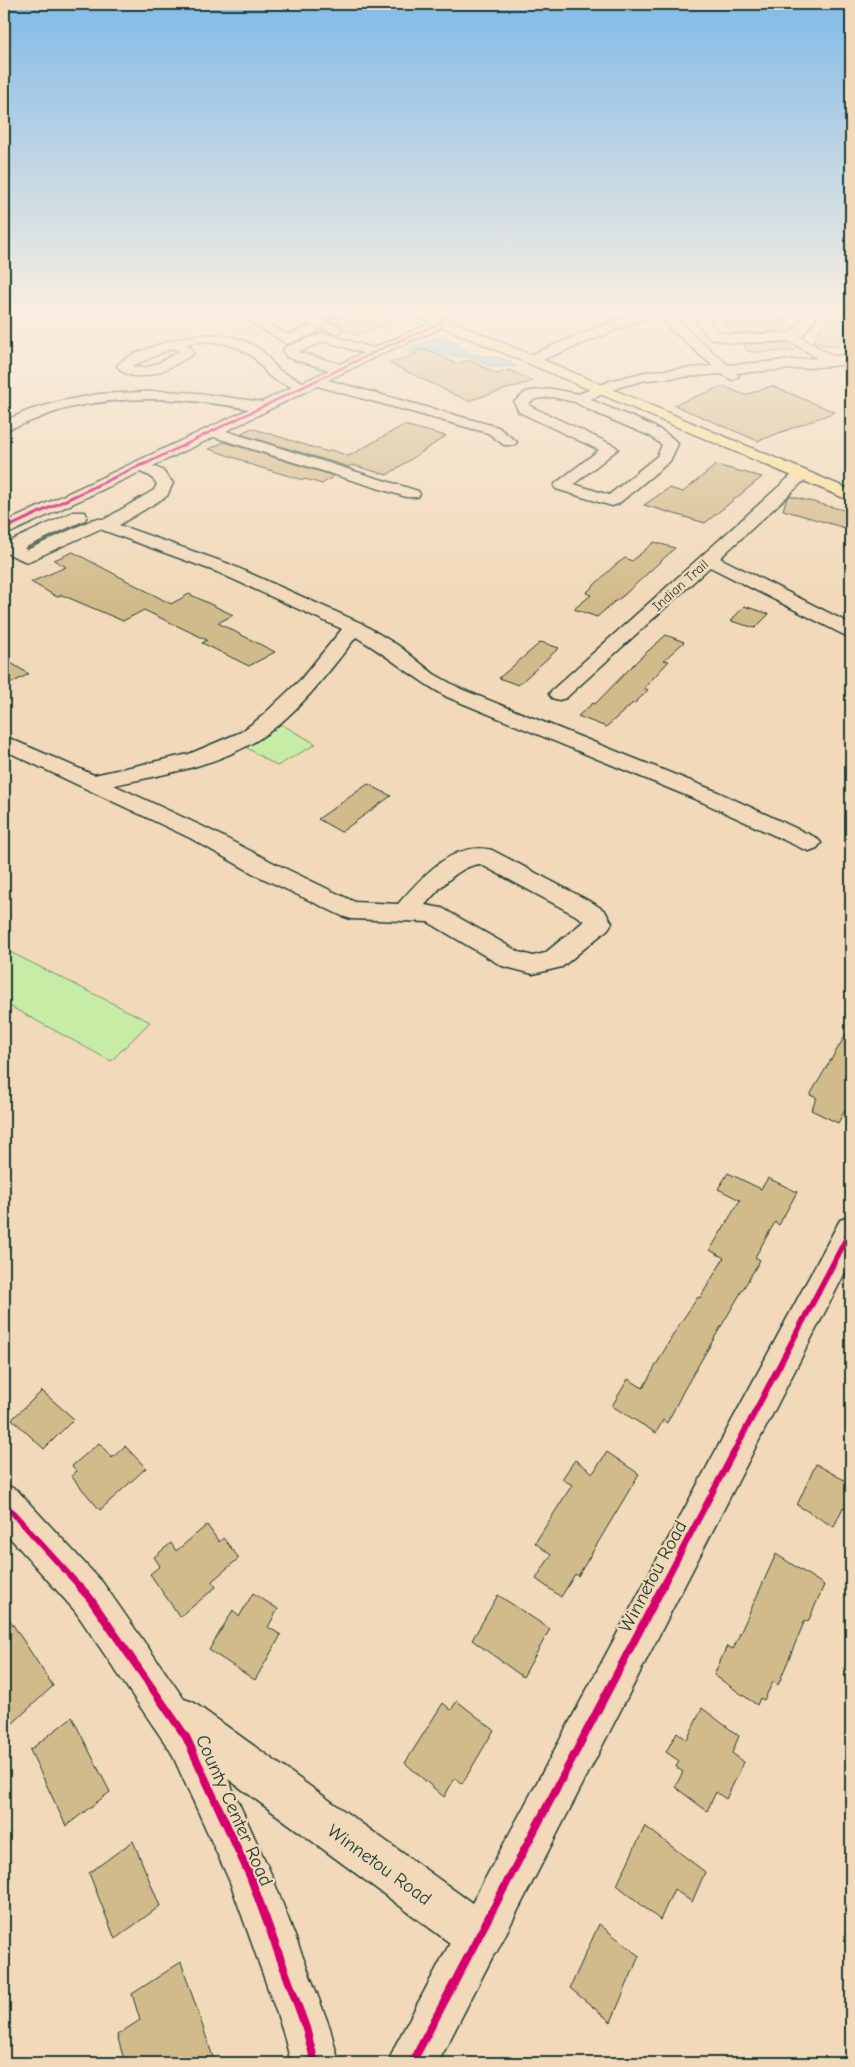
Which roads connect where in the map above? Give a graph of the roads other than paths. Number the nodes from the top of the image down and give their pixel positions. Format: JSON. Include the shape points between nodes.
{"nodes":[{"id":1,"x":53,"y":406,"type":"edge"},
{"id":2,"x":260,"y":406,"type":"edge"},
{"id":3,"x":399,"y":406,"type":"edge"},
{"id":4,"x":523,"y":406,"type":"edge"},
{"id":5,"x":572,"y":406,"type":"edge"},
{"id":6,"x":581,"y":406,"type":"edge"},
{"id":7,"x":642,"y":406,"type":"edge"},
{"id":8,"x":263,"y":407,"type":"joint"},
{"id":9,"x":577,"y":410,"type":"junction"},
{"id":10,"x":554,"y":423,"type":"junction"},
{"id":11,"x":4,"y":426,"type":"edge"},
{"id":12,"x":213,"y":432,"type":"junction"},
{"id":13,"x":509,"y":442,"type":"dead end"},
{"id":14,"x":138,"y":465,"type":"junction"},
{"id":15,"x":801,"y":475,"type":"junction"},
{"id":16,"x":412,"y":494,"type":"dead end"},
{"id":17,"x":851,"y":496,"type":"edge"},
{"id":18,"x":52,"y":506,"type":"junction"},
{"id":19,"x":79,"y":516,"type":"junction"},
{"id":20,"x":103,"y":524,"type":"junction"},
{"id":21,"x":4,"y":529,"type":"edge"},
{"id":22,"x":708,"y":559,"type":"junction"},
{"id":23,"x":354,"y":627,"type":"junction"},
{"id":24,"x":851,"y":631,"type":"edge"},
{"id":25,"x":559,"y":694,"type":"dead end"},
{"id":26,"x":4,"y":742,"type":"edge"},
{"id":27,"x":90,"y":783,"type":"junction"},
{"id":28,"x":808,"y":843,"type":"dead end"},
{"id":29,"x":404,"y":912,"type":"junction"},
{"id":30,"x":851,"y":1230,"type":"edge"},
{"id":31,"x":4,"y":1503,"type":"edge"},
{"id":32,"x":168,"y":1709,"type":"junction"},
{"id":33,"x":480,"y":1937,"type":"junction"},
{"id":34,"x":316,"y":2063,"type":"edge"},
{"id":35,"x":412,"y":2063,"type":"edge"}],
"edges":[{"from":1,"to":11,"type":"street"},
{"from":2,"to":8,"type":"street"},
{"from":3,"to":13,"type":"street","via":[[493,430]]},
{"from":4,"to":10,"type":"street"},
{"from":5,"to":9,"type":"street"},
{"from":6,"to":9,"type":"street"},
{"from":7,"to":15,"type":"main road"},
{"from":8,"to":12,"type":"street"},
{"from":9,"to":10,"type":"street"},
{"from":9,"to":10,"type":"street","via":[[596,408],[655,433],[670,444],[664,458],[612,501],[562,486],[610,449]]},
{"from":12,"to":14,"type":"street"},
{"from":12,"to":16,"type":"street"},
{"from":14,"to":18,"type":"street"},
{"from":14,"to":20,"type":"street","via":[[156,473],[166,483],[162,493]]},
{"from":15,"to":17,"type":"main road"},
{"from":15,"to":22,"type":"street","name":"Indian Trail"},
{"from":18,"to":19,"type":"street"},
{"from":18,"to":21,"type":"street"},
{"from":19,"to":20,"type":"street"},
{"from":19,"to":20,"type":"street","via":[[10,548],[27,557]]},
{"from":20,"to":23,"type":"street","via":[[222,568]]},
{"from":22,"to":24,"type":"street"},
{"from":22,"to":25,"type":"street","name":"Indian Trail"},
{"from":23,"to":27,"type":"street","via":[[290,703],[253,734],[204,757]]},
{"from":23,"to":28,"type":"street","via":[[454,693],[710,797]]},
{"from":26,"to":27,"type":"street"},
{"from":27,"to":29,"type":"street","via":[[198,832],[265,869],[351,910]]},
{"from":29,"to":29,"type":"street","via":[[433,914],[511,959],[532,965],[552,960],[599,923],[584,909],[484,856],[466,858],[448,869]]},
{"from":30,"to":33,"type":"street","name":"Winnetou Road"},
{"from":31,"to":32,"type":"street","name":"County Center Road","via":[[89,1597]]},
{"from":32,"to":33,"type":"street","name":"Winnetou Road"},
{"from":32,"to":34,"type":"street","name":"County Center Road","via":[[186,1737],[250,1876]]},
{"from":33,"to":35,"type":"street"}]}
